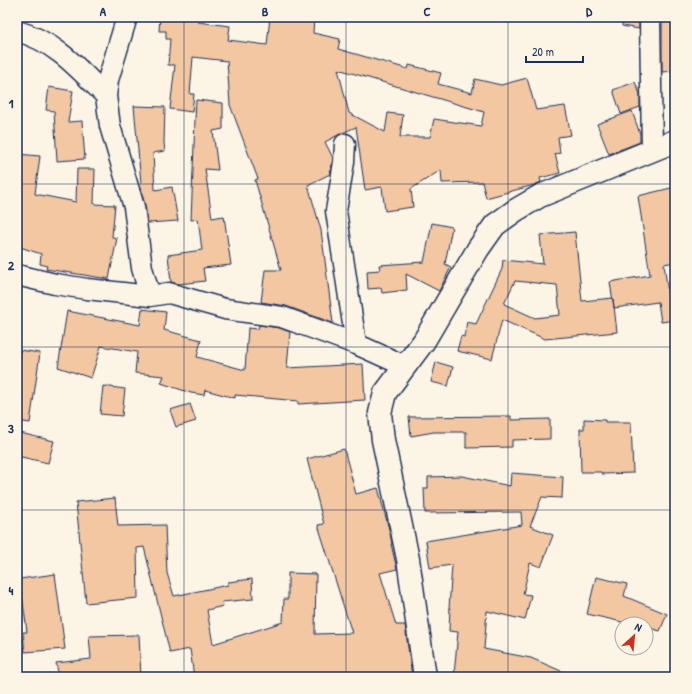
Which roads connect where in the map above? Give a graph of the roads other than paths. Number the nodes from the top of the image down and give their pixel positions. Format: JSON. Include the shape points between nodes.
{"nodes":[{"id":1,"x":127,"y":17,"type":"edge"},
{"id":2,"x":650,"y":17,"type":"edge"},
{"id":3,"x":17,"y":31,"type":"edge"},
{"id":4,"x":106,"y":96,"type":"junction"},
{"id":5,"x":675,"y":141,"type":"edge"},
{"id":6,"x":345,"y":144,"type":"dead end"},
{"id":7,"x":652,"y":150,"type":"junction"},
{"id":8,"x":17,"y":275,"type":"edge"},
{"id":9,"x":150,"y":296,"type":"junction"},
{"id":10,"x":356,"y":344,"type":"junction"},
{"id":11,"x":405,"y":366,"type":"junction"},
{"id":12,"x":425,"y":677,"type":"edge"}],
"edges":[{"from":1,"to":4,"type":"street","via":[[108,80]]},
{"from":2,"to":7,"type":"street"},
{"from":3,"to":4,"type":"street","via":[[51,45],[74,63]]},
{"from":4,"to":9,"type":"street","via":[[110,126],[134,207],[142,268]]},
{"from":5,"to":7,"type":"street"},
{"from":6,"to":10,"type":"street","via":[[336,211]]},
{"from":7,"to":11,"type":"street","via":[[540,196],[494,225],[424,341]]},
{"from":8,"to":9,"type":"street","via":[[55,284]]},
{"from":9,"to":10,"type":"street","via":[[169,293],[225,309],[282,317]]},
{"from":10,"to":11,"type":"street"},
{"from":11,"to":12,"type":"street","via":[[385,393],[380,413],[408,559]]}]}
